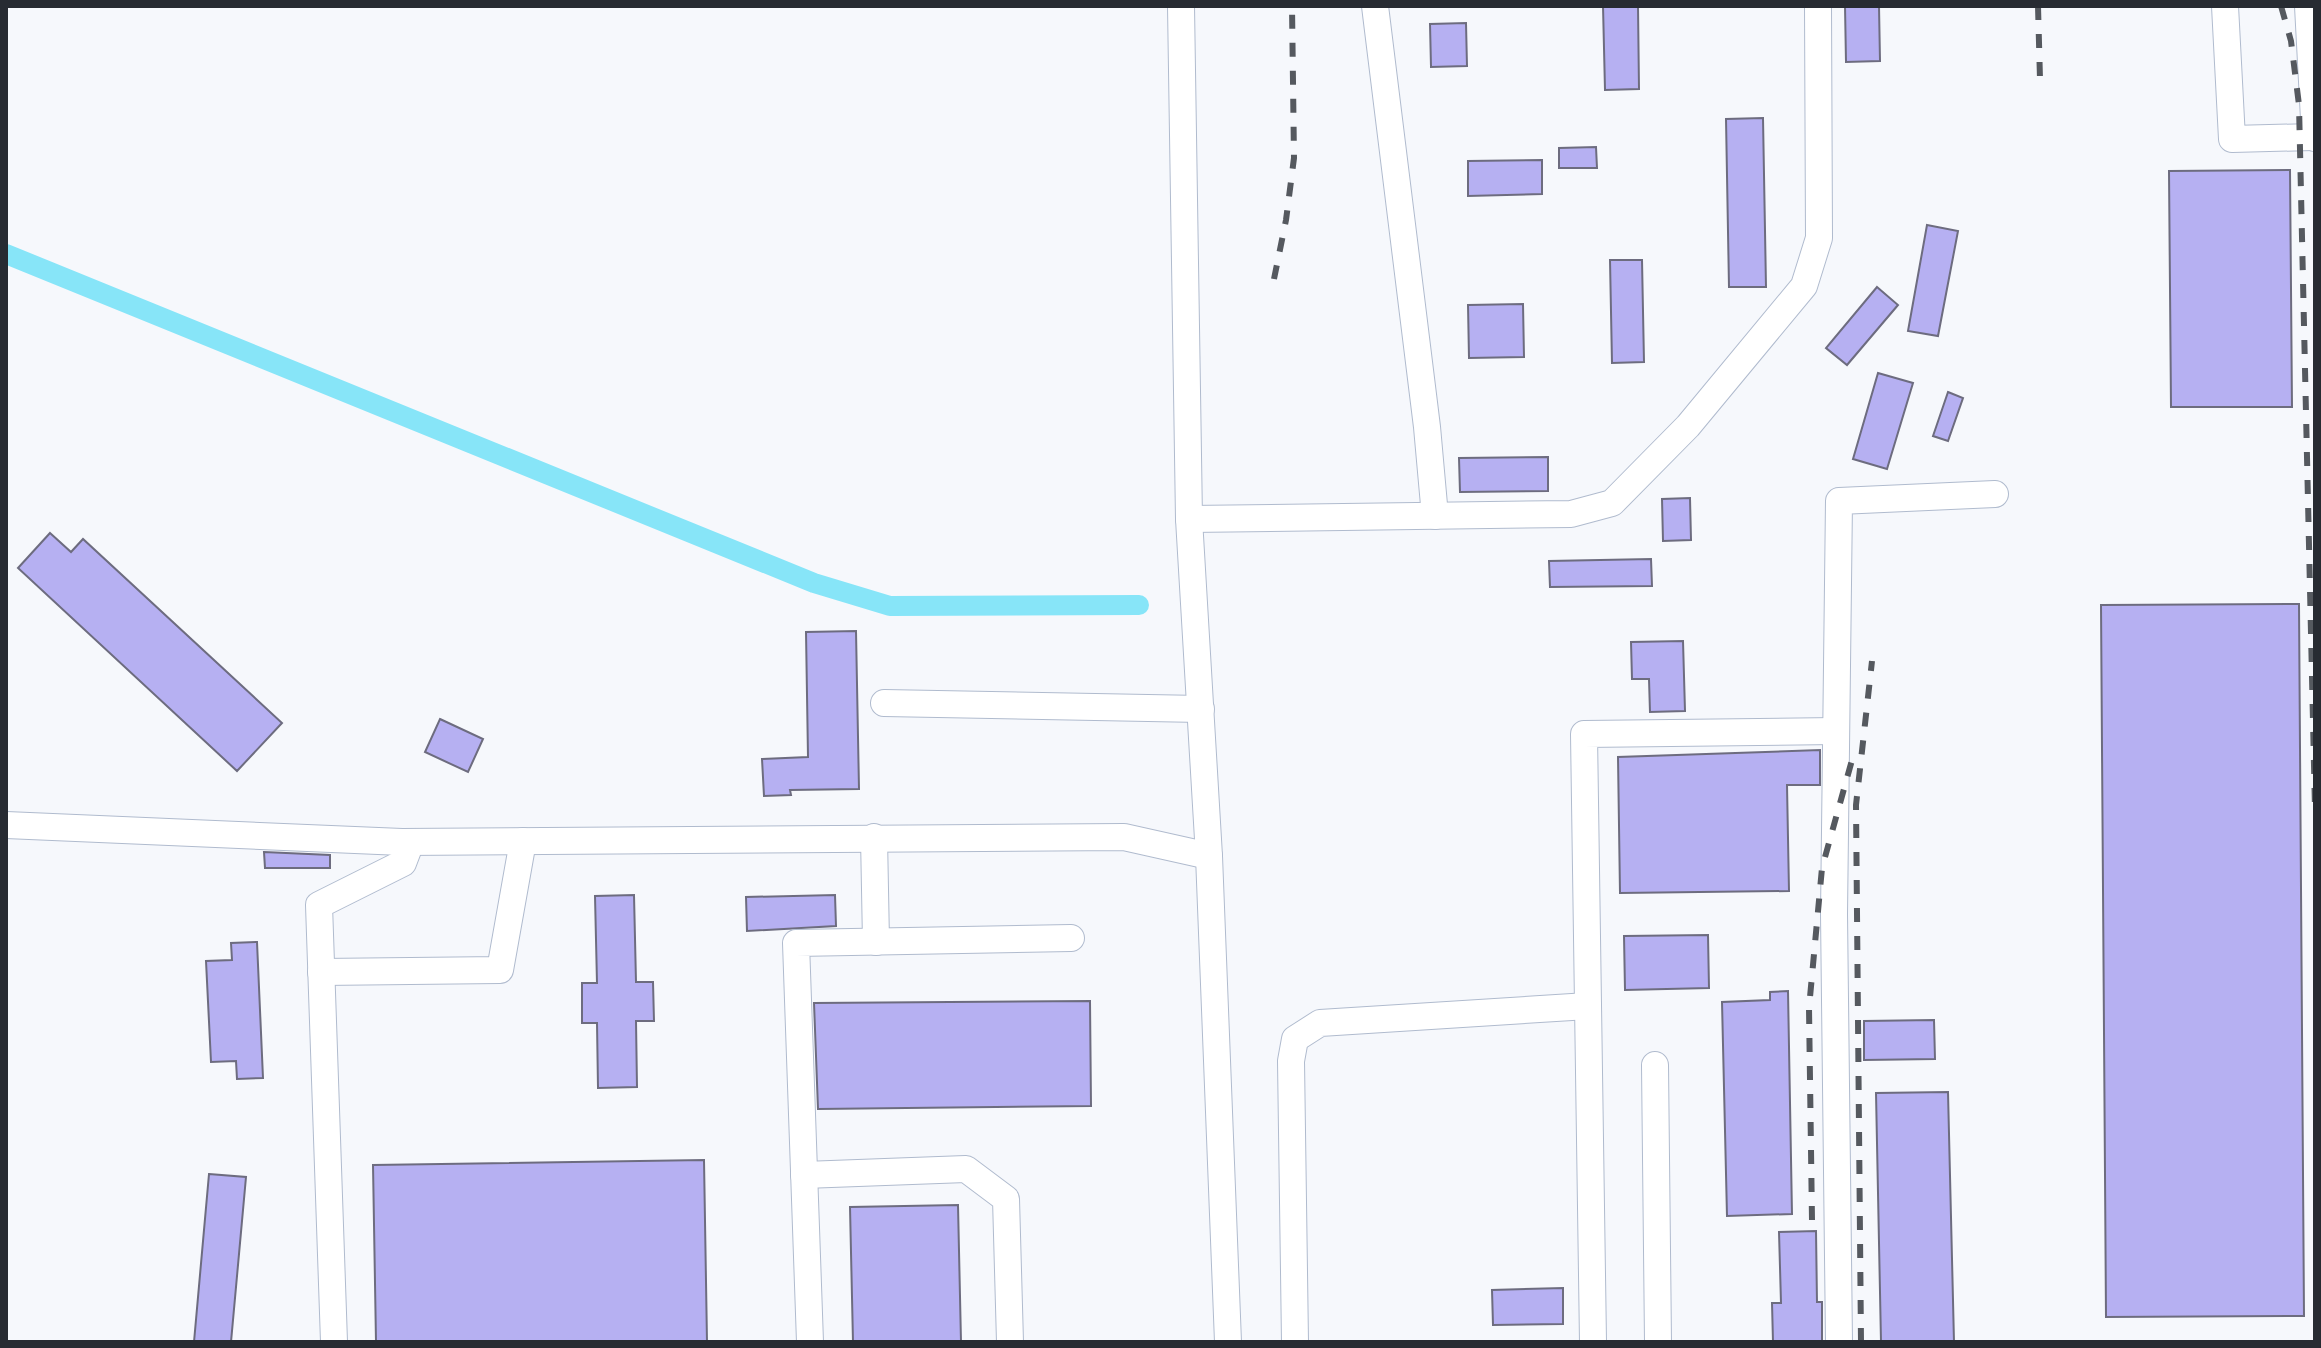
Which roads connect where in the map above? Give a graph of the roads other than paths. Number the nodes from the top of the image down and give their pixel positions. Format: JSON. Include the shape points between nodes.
{"nodes":[{"id":1,"x":1181,"y":6,"type":"edge"},
{"id":2,"x":1375,"y":6,"type":"edge"},
{"id":3,"x":1818,"y":6,"type":"edge"},
{"id":4,"x":2225,"y":6,"type":"edge"},
{"id":5,"x":2308,"y":6,"type":"edge"},
{"id":6,"x":2314,"y":138,"type":"edge"},
{"id":7,"x":1995,"y":494,"type":"dead end"},
{"id":8,"x":1435,"y":516,"type":"junction"},
{"id":9,"x":1189,"y":519,"type":"junction"},
{"id":10,"x":884,"y":703,"type":"dead end"},
{"id":11,"x":1201,"y":709,"type":"junction"},
{"id":12,"x":1836,"y":731,"type":"junction"},
{"id":13,"x":6,"y":825,"type":"edge"},
{"id":14,"x":874,"y":837,"type":"junction"},
{"id":15,"x":523,"y":841,"type":"junction"},
{"id":16,"x":411,"y":842,"type":"junction"},
{"id":17,"x":1209,"y":856,"type":"junction"},
{"id":18,"x":1071,"y":938,"type":"dead end"},
{"id":19,"x":876,"y":942,"type":"junction"},
{"id":20,"x":321,"y":972,"type":"junction"},
{"id":21,"x":1588,"y":1006,"type":"junction"},
{"id":22,"x":1655,"y":1065,"type":"dead end"},
{"id":23,"x":804,"y":1175,"type":"junction"},
{"id":24,"x":334,"y":1342,"type":"edge"},
{"id":25,"x":810,"y":1342,"type":"edge"},
{"id":26,"x":1010,"y":1342,"type":"edge"},
{"id":27,"x":1228,"y":1342,"type":"edge"},
{"id":28,"x":1295,"y":1342,"type":"edge"},
{"id":29,"x":1593,"y":1342,"type":"edge"},
{"id":30,"x":1658,"y":1342,"type":"edge"},
{"id":31,"x":1839,"y":1342,"type":"edge"}],
"edges":[{"from":1,"to":9,"type":"lane"},
{"from":2,"to":8,"type":"lane"},
{"from":3,"to":8,"type":"lane","via":[[1819,238],[1804,286],[1688,426],[1612,503],[1571,514]]},
{"from":4,"to":6,"type":"lane","via":[[2232,139]]},
{"from":5,"to":6,"type":"lane"},
{"from":7,"to":12,"type":"lane","via":[[1839,501]]},
{"from":8,"to":9,"type":"lane"},
{"from":9,"to":11,"type":"lane"},
{"from":10,"to":11,"type":"lane"},
{"from":11,"to":17,"type":"lane"},
{"from":12,"to":21,"type":"lane","via":[[1584,734]]},
{"from":12,"to":31,"type":"lane"},
{"from":13,"to":16,"type":"lane"},
{"from":14,"to":15,"type":"lane"},
{"from":14,"to":17,"type":"lane","via":[[1124,837]]},
{"from":14,"to":19,"type":"lane"},
{"from":15,"to":16,"type":"lane"},
{"from":15,"to":20,"type":"lane","via":[[500,970]]},
{"from":16,"to":20,"type":"lane","via":[[403,863],[319,905]]},
{"from":17,"to":27,"type":"lane"},
{"from":18,"to":19,"type":"lane"},
{"from":19,"to":23,"type":"lane","via":[[796,943]]},
{"from":20,"to":24,"type":"lane"},
{"from":21,"to":28,"type":"lane","via":[[1320,1023],[1295,1039]]},
{"from":21,"to":29,"type":"lane"},
{"from":22,"to":30,"type":"lane"},
{"from":23,"to":25,"type":"lane"},
{"from":23,"to":26,"type":"lane","via":[[966,1169],[1006,1199]]}]}
